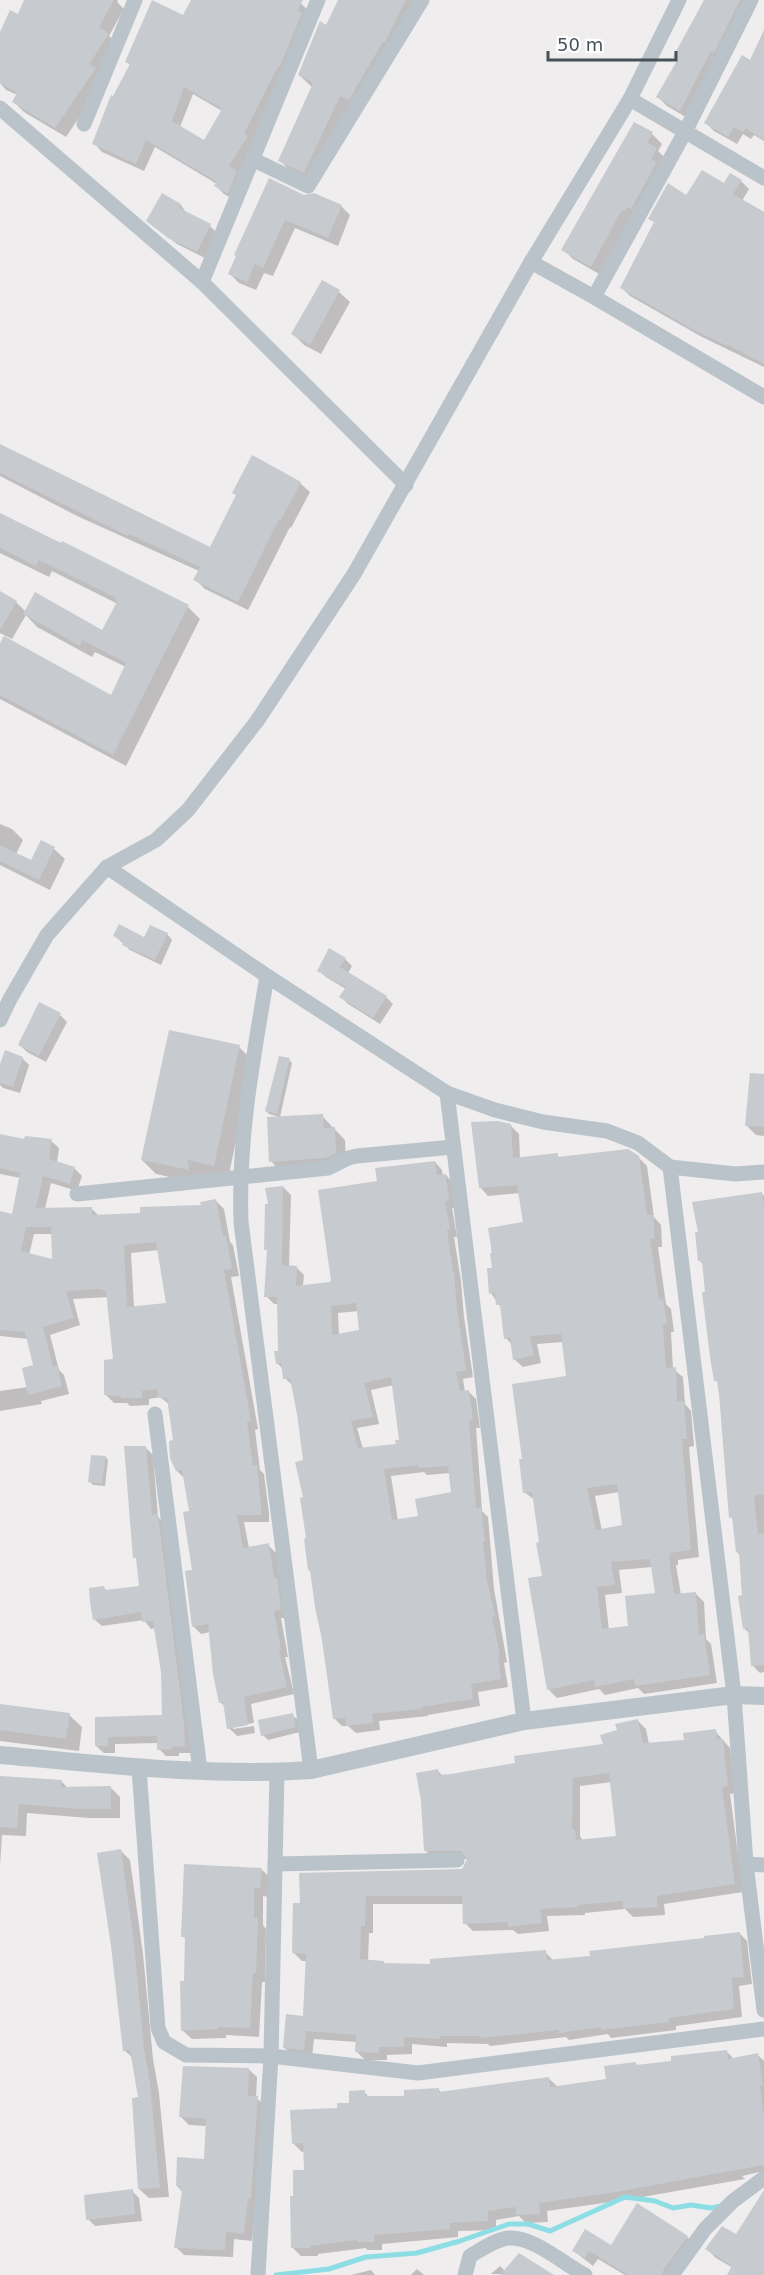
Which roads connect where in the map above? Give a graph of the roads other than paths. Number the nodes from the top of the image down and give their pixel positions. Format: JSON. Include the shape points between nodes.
{"nodes":[{"id":1,"x":135,"y":0,"type":"edge"},
{"id":2,"x":318,"y":0,"type":"edge"},
{"id":3,"x":422,"y":0,"type":"edge"},
{"id":4,"x":680,"y":0,"type":"edge"},
{"id":5,"x":752,"y":0,"type":"edge"},
{"id":6,"x":630,"y":99,"type":"junction"},
{"id":7,"x":0,"y":108,"type":"edge"},
{"id":8,"x":84,"y":124,"type":"dead end"},
{"id":9,"x":685,"y":132,"type":"junction"},
{"id":10,"x":254,"y":160,"type":"junction"},
{"id":11,"x":764,"y":178,"type":"edge"},
{"id":12,"x":531,"y":262,"type":"junction"},
{"id":13,"x":202,"y":282,"type":"junction"},
{"id":14,"x":594,"y":297,"type":"junction"},
{"id":15,"x":764,"y":397,"type":"edge"},
{"id":16,"x":406,"y":485,"type":"junction"},
{"id":17,"x":107,"y":867,"type":"junction"},
{"id":18,"x":267,"y":976,"type":"junction"},
{"id":19,"x":0,"y":1020,"type":"edge"},
{"id":20,"x":447,"y":1093,"type":"junction"},
{"id":21,"x":453,"y":1147,"type":"junction"},
{"id":22,"x":670,"y":1167,"type":"junction"},
{"id":23,"x":764,"y":1172,"type":"edge"},
{"id":24,"x":239,"y":1177,"type":"junction"},
{"id":25,"x":76,"y":1194,"type":"dead end"},
{"id":26,"x":155,"y":1414,"type":"dead end"},
{"id":27,"x":734,"y":1695,"type":"junction"},
{"id":28,"x":764,"y":1696,"type":"edge"},
{"id":29,"x":524,"y":1721,"type":"junction"},
{"id":30,"x":0,"y":1755,"type":"edge"},
{"id":31,"x":139,"y":1769,"type":"junction"},
{"id":32,"x":200,"y":1770,"type":"junction"},
{"id":33,"x":311,"y":1770,"type":"junction"},
{"id":34,"x":278,"y":1772,"type":"junction"},
{"id":35,"x":457,"y":1860,"type":"dead end"},
{"id":36,"x":275,"y":1864,"type":"junction"},
{"id":37,"x":746,"y":1864,"type":"junction"},
{"id":38,"x":764,"y":1865,"type":"edge"},
{"id":39,"x":764,"y":2010,"type":"edge"},
{"id":40,"x":764,"y":2029,"type":"edge"},
{"id":41,"x":271,"y":2056,"type":"junction"},
{"id":42,"x":764,"y":2178,"type":"edge"},
{"id":43,"x":259,"y":2270,"type":"edge"},
{"id":44,"x":465,"y":2275,"type":"edge"},
{"id":45,"x":585,"y":2275,"type":"edge"},
{"id":46,"x":672,"y":2275,"type":"edge"}],
"edges":[{"from":1,"to":8,"type":"street"},
{"from":2,"to":10,"type":"street"},
{"from":3,"to":10,"type":"street","via":[[308,186]]},
{"from":4,"to":6,"type":"street"},
{"from":5,"to":9,"type":"street"},
{"from":6,"to":9,"type":"street"},
{"from":6,"to":12,"type":"street"},
{"from":7,"to":13,"type":"street"},
{"from":9,"to":11,"type":"street"},
{"from":9,"to":14,"type":"street"},
{"from":10,"to":13,"type":"street"},
{"from":12,"to":14,"type":"street"},
{"from":12,"to":16,"type":"street"},
{"from":13,"to":16,"type":"street"},
{"from":14,"to":15,"type":"street"},
{"from":16,"to":17,"type":"street","via":[[354,574],[257,721],[188,810],[156,840]]},
{"from":17,"to":18,"type":"street"},
{"from":17,"to":19,"type":"street","via":[[48,935]]},
{"from":18,"to":20,"type":"street"},
{"from":18,"to":24,"type":"street","via":[[245,1108]]},
{"from":20,"to":21,"type":"street"},
{"from":20,"to":22,"type":"street","via":[[543,1122],[607,1131],[638,1143]]},
{"from":21,"to":24,"type":"street","via":[[357,1156],[328,1168]]},
{"from":21,"to":29,"type":"street"},
{"from":22,"to":23,"type":"street","via":[[735,1174]]},
{"from":22,"to":27,"type":"street"},
{"from":24,"to":25,"type":"street"},
{"from":24,"to":33,"type":"street","via":[[242,1234]]},
{"from":26,"to":32,"type":"street"},
{"from":27,"to":28,"type":"street"},
{"from":27,"to":29,"type":"street"},
{"from":27,"to":37,"type":"street"},
{"from":29,"to":33,"type":"street"},
{"from":30,"to":31,"type":"street"},
{"from":31,"to":32,"type":"street"},
{"from":31,"to":41,"type":"street","via":[[158,2028],[164,2042],[186,2055]]},
{"from":32,"to":34,"type":"street"},
{"from":33,"to":34,"type":"street"},
{"from":34,"to":36,"type":"street"},
{"from":35,"to":36,"type":"street"},
{"from":36,"to":41,"type":"street"},
{"from":37,"to":38,"type":"street"},
{"from":37,"to":39,"type":"street"},
{"from":40,"to":41,"type":"street","via":[[418,2073]]},
{"from":41,"to":43,"type":"street"},
{"from":42,"to":46,"type":"street","via":[[705,2229]]},
{"from":44,"to":45,"type":"street","via":[[470,2256],[510,2238],[552,2253]]}]}
